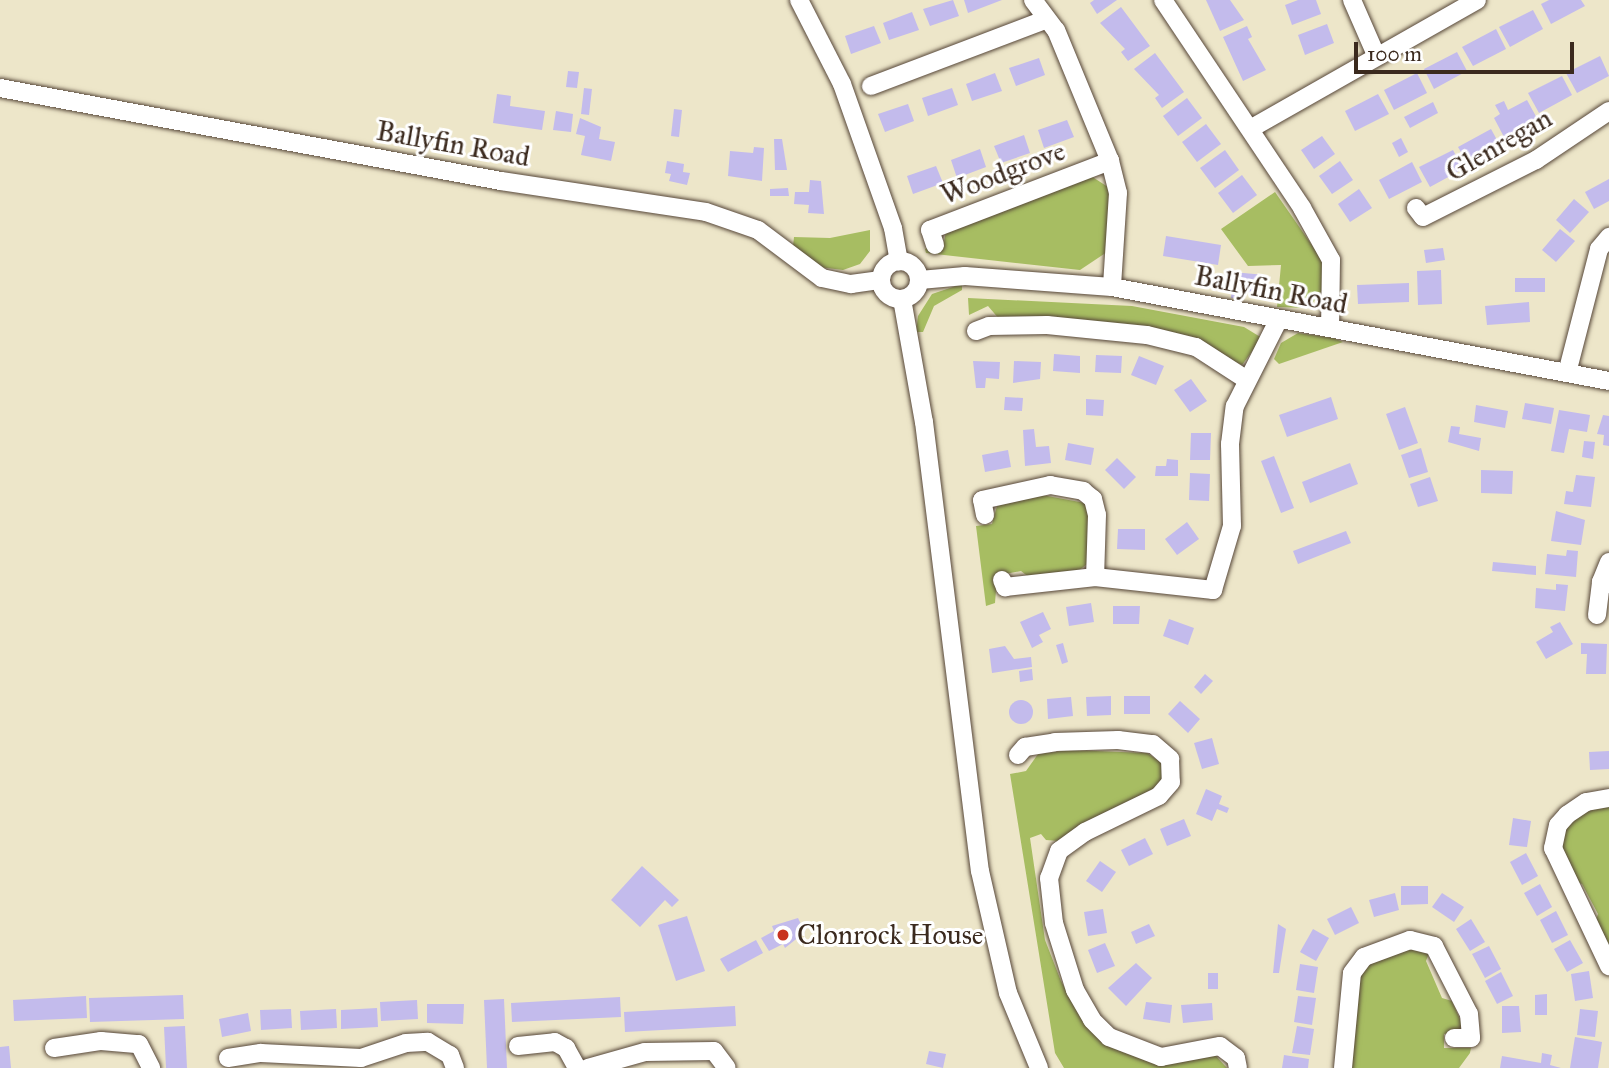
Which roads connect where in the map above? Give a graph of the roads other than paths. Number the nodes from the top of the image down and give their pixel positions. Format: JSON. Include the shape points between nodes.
{"nodes":[{"id":1,"x":799,"y":0,"type":"edge"},
{"id":2,"x":1033,"y":0,"type":"edge"},
{"id":3,"x":1163,"y":0,"type":"edge"},
{"id":4,"x":1352,"y":0,"type":"edge"},
{"id":5,"x":1477,"y":0,"type":"edge"},
{"id":6,"x":1045,"y":20,"type":"junction"},
{"id":7,"x":1376,"y":55,"type":"junction"},
{"id":8,"x":870,"y":86,"type":"dead end"},
{"id":9,"x":0,"y":88,"type":"edge"},
{"id":10,"x":1609,"y":111,"type":"edge"},
{"id":11,"x":1250,"y":129,"type":"junction"},
{"id":12,"x":1110,"y":161,"type":"junction"},
{"id":13,"x":1416,"y":208,"type":"dead end"},
{"id":14,"x":1609,"y":237,"type":"edge"},
{"id":15,"x":936,"y":245,"type":"dead end"},
{"id":16,"x":899,"y":261,"type":"junction"},
{"id":17,"x":881,"y":280,"type":"junction"},
{"id":18,"x":920,"y":280,"type":"junction"},
{"id":19,"x":1112,"y":287,"type":"junction"},
{"id":20,"x":902,"y":299,"type":"junction"},
{"id":21,"x":1279,"y":319,"type":"junction"},
{"id":22,"x":984,"y":323,"type":"dead end"},
{"id":23,"x":1330,"y":328,"type":"junction"},
{"id":24,"x":1567,"y":373,"type":"junction"},
{"id":25,"x":1247,"y":380,"type":"junction"},
{"id":26,"x":1609,"y":381,"type":"edge"},
{"id":27,"x":985,"y":515,"type":"dead end"},
{"id":28,"x":1609,"y":562,"type":"edge"},
{"id":29,"x":1095,"y":577,"type":"junction"},
{"id":30,"x":1002,"y":580,"type":"dead end"},
{"id":31,"x":1605,"y":583,"type":"edge"},
{"id":32,"x":1597,"y":615,"type":"dead end"},
{"id":33,"x":1018,"y":755,"type":"dead end"},
{"id":34,"x":1609,"y":798,"type":"edge"},
{"id":35,"x":1609,"y":966,"type":"edge"},
{"id":36,"x":1454,"y":1038,"type":"dead end"},
{"id":37,"x":518,"y":1046,"type":"dead end"},
{"id":38,"x":54,"y":1048,"type":"dead end"},
{"id":39,"x":228,"y":1058,"type":"dead end"},
{"id":40,"x":661,"y":1061,"type":"edge"},
{"id":41,"x":346,"y":1063,"type":"edge"},
{"id":42,"x":151,"y":1068,"type":"edge"},
{"id":43,"x":455,"y":1068,"type":"edge"},
{"id":44,"x":577,"y":1068,"type":"edge"},
{"id":45,"x":588,"y":1068,"type":"edge"},
{"id":46,"x":727,"y":1068,"type":"edge"},
{"id":47,"x":1039,"y":1068,"type":"edge"},
{"id":48,"x":1238,"y":1068,"type":"edge"},
{"id":49,"x":1343,"y":1068,"type":"edge"}],
"edges":[{"from":1,"to":16,"type":"street","via":[[842,84],[894,228]]},
{"from":2,"to":6,"type":"street","name":"Woodgrove"},
{"from":3,"to":11,"type":"street"},
{"from":4,"to":7,"type":"street"},
{"from":5,"to":7,"type":"street"},
{"from":6,"to":8,"type":"street"},
{"from":6,"to":12,"type":"street","name":"Woodgrove","via":[[1056,30]]},
{"from":7,"to":11,"type":"street"},
{"from":9,"to":17,"type":"street","name":"Ballyfin Road","via":[[501,181],[706,212],[758,230],[822,278],[851,284]]},
{"from":10,"to":13,"type":"street","name":"Glenregan","via":[[1536,160],[1423,217]]},
{"from":11,"to":23,"type":"street","via":[[1331,260]]},
{"from":12,"to":15,"type":"street","name":"Woodgrove","via":[[930,230]]},
{"from":12,"to":19,"type":"street","name":"Woodgrove","via":[[1118,193]]},
{"from":14,"to":24,"type":"street","via":[[1599,249]]},
{"from":16,"to":17,"type":"street","via":[[884,269]]},
{"from":16,"to":18,"type":"street","via":[[911,264]]},
{"from":17,"to":20,"type":"street","via":[[887,294]]},
{"from":18,"to":19,"type":"street","name":"Ballyfin Road","via":[[965,276]]},
{"from":18,"to":20,"type":"street","via":[[916,291]]},
{"from":19,"to":21,"type":"street","name":"Ballyfin Road"},
{"from":20,"to":47,"type":"street","via":[[924,422],[979,871],[1007,993]]},
{"from":21,"to":23,"type":"street","name":"Ballyfin Road"},
{"from":21,"to":25,"type":"street"},
{"from":22,"to":25,"type":"street","via":[[1076,327],[1161,338],[1196,347]]},
{"from":23,"to":24,"type":"street","name":"Ballyfin Road"},
{"from":24,"to":26,"type":"street","name":"Ballyfin Road"},
{"from":25,"to":29,"type":"street","via":[[1231,424],[1232,526],[1213,590]]},
{"from":27,"to":29,"type":"street","via":[[982,500],[993,497],[1050,485],[1083,491],[1093,499],[1097,515]]},
{"from":28,"to":31,"type":"street"},
{"from":29,"to":30,"type":"street","via":[[1005,587]]},
{"from":31,"to":32,"type":"street"},
{"from":33,"to":48,"type":"street","via":[[1025,747],[1055,742],[1118,740],[1157,745],[1170,759],[1171,782],[1159,796],[1085,832],[1059,852],[1049,878],[1054,923],[1074,990],[1109,1037],[1130,1049],[1161,1057],[1220,1046],[1236,1058]]},
{"from":34,"to":35,"type":"street","via":[[1586,802],[1567,815],[1558,825],[1553,848]]},
{"from":36,"to":49,"type":"street","via":[[1471,1038],[1469,1014],[1434,946],[1410,940],[1364,957],[1352,974]]},
{"from":37,"to":44,"type":"street","via":[[555,1042],[566,1048]]},
{"from":38,"to":42,"type":"street","via":[[101,1041],[139,1044]]},
{"from":39,"to":41,"type":"street","via":[[261,1053]]},
{"from":40,"to":45,"type":"street","via":[[616,1057]]},
{"from":40,"to":46,"type":"street","via":[[714,1051]]},
{"from":41,"to":43,"type":"street","via":[[428,1042],[450,1055]]}]}
